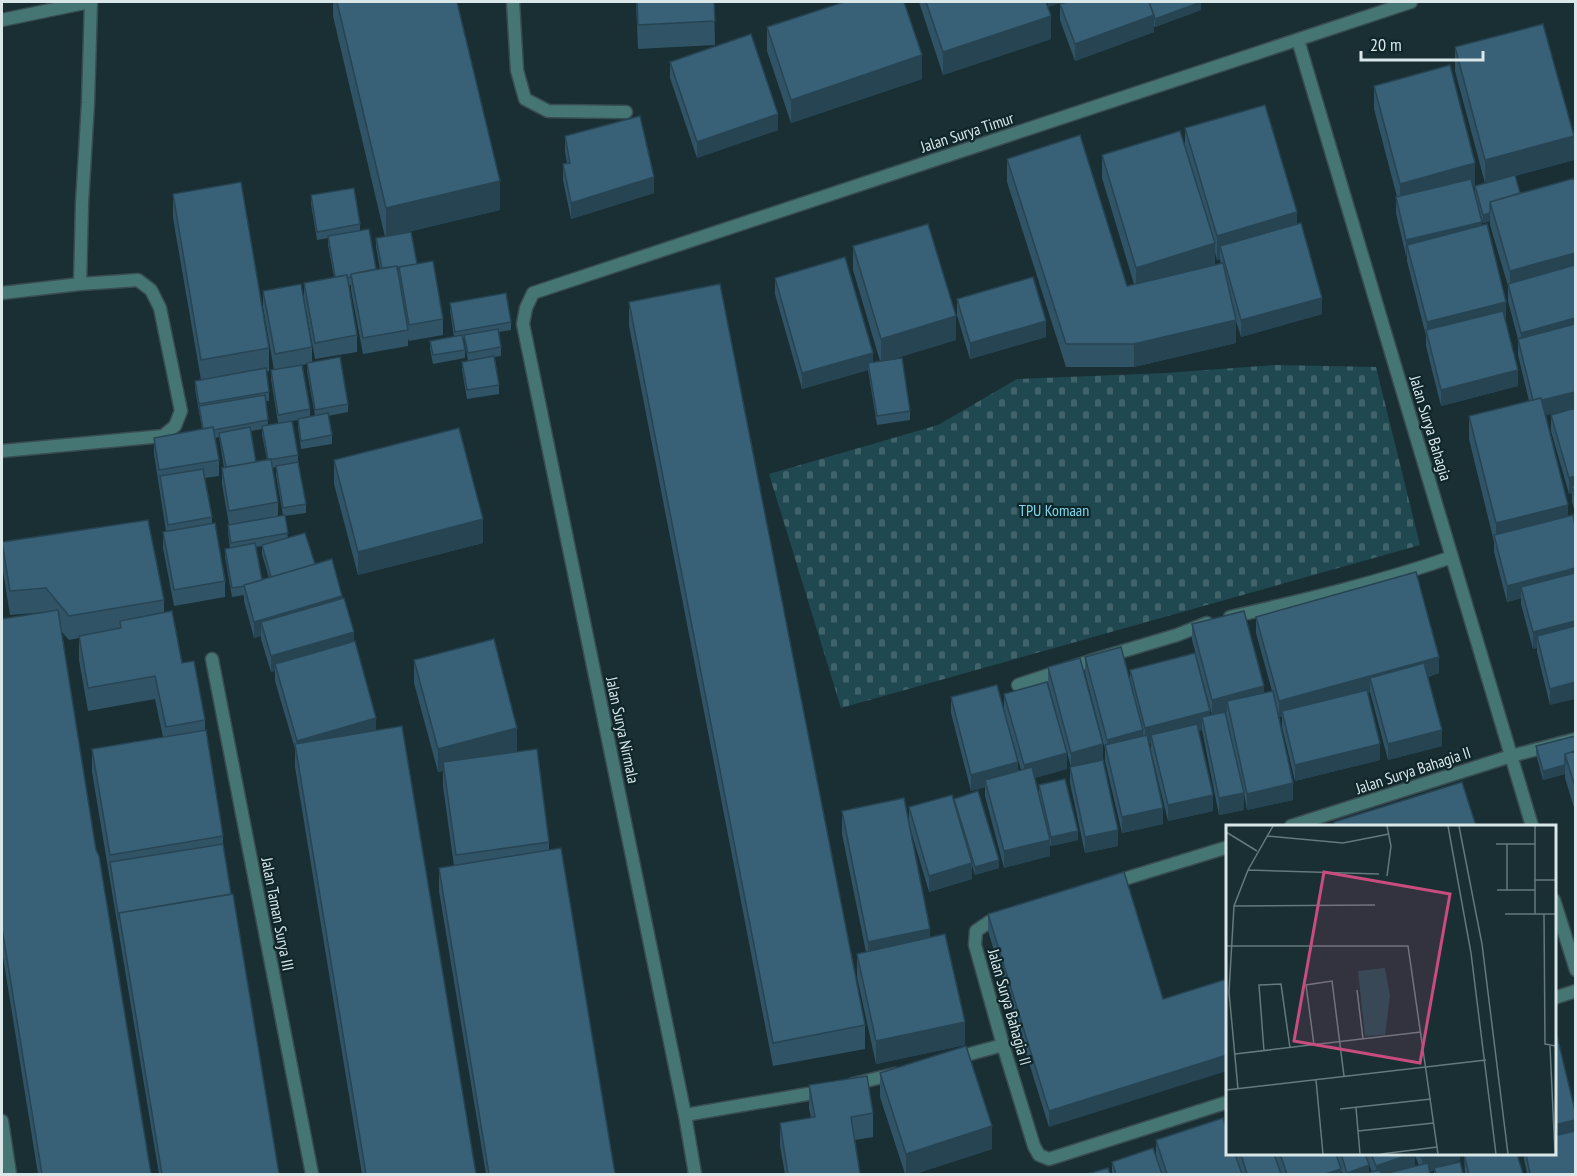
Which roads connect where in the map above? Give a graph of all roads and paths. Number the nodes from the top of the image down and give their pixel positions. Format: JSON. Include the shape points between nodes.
{"nodes":[{"id":1,"x":90,"y":2,"type":"edge"},
{"id":2,"x":513,"y":2,"type":"edge"},
{"id":3,"x":1411,"y":2,"type":"edge"},
{"id":4,"x":2,"y":20,"type":"edge"},
{"id":5,"x":1298,"y":40,"type":"junction"},
{"id":6,"x":626,"y":112,"type":"dead end"},
{"id":7,"x":81,"y":284,"type":"junction"},
{"id":8,"x":2,"y":293,"type":"edge"},
{"id":9,"x":533,"y":293,"type":"joint"},
{"id":10,"x":2,"y":451,"type":"edge"},
{"id":11,"x":1452,"y":557,"type":"junction"},
{"id":12,"x":212,"y":659,"type":"dead end"},
{"id":13,"x":1018,"y":685,"type":"dead end"},
{"id":14,"x":1575,"y":739,"type":"edge"},
{"id":15,"x":1511,"y":756,"type":"junction"},
{"id":16,"x":1293,"y":825,"type":"edge"},
{"id":17,"x":1532,"y":825,"type":"edge"},
{"id":18,"x":1226,"y":846,"type":"edge"},
{"id":19,"x":1103,"y":886,"type":"edge"},
{"id":20,"x":1556,"y":907,"type":"edge"},
{"id":21,"x":1012,"y":915,"type":"edge"},
{"id":22,"x":1575,"y":970,"type":"edge"},
{"id":23,"x":1575,"y":991,"type":"edge"},
{"id":24,"x":1556,"y":997,"type":"edge"},
{"id":25,"x":1003,"y":1046,"type":"junction"},
{"id":26,"x":948,"y":1060,"type":"edge"},
{"id":27,"x":905,"y":1071,"type":"edge"},
{"id":28,"x":1226,"y":1102,"type":"edge"},
{"id":29,"x":684,"y":1115,"type":"junction"},
{"id":30,"x":2,"y":1121,"type":"edge"},
{"id":31,"x":10,"y":1174,"type":"edge"},
{"id":32,"x":312,"y":1174,"type":"edge"},
{"id":33,"x":695,"y":1174,"type":"edge"}],
"edges":[{"from":1,"to":4,"type":"street"},
{"from":1,"to":7,"type":"street"},
{"from":2,"to":6,"type":"street","via":[[517,70],[525,99],[548,111]]},
{"from":3,"to":5,"type":"street","name":"Jalan Surya Timur"},
{"from":5,"to":9,"type":"street","name":"Jalan Surya Timur"},
{"from":5,"to":11,"type":"street","name":"Jalan Surya Bahagia"},
{"from":7,"to":8,"type":"street"},
{"from":7,"to":10,"type":"street","via":[[138,280],[151,290],[160,308],[181,411],[175,426],[163,436]]},
{"from":9,"to":29,"type":"street","name":"Jalan Surya Nirmala","via":[[523,324]]},
{"from":11,"to":13,"type":"street","via":[[1374,582],[1209,622]]},
{"from":11,"to":15,"type":"street","name":"Jalan Surya Bahagia"},
{"from":12,"to":32,"type":"street","name":"Jalan Taman Surya III"},
{"from":14,"to":15,"type":"street","name":"Jalan Surya Bahagia II"},
{"from":15,"to":16,"type":"street","name":"Jalan Surya Bahagia II"},
{"from":15,"to":17,"type":"street","name":"Jalan Surya Bahagia"},
{"from":18,"to":19,"type":"street"},
{"from":20,"to":22,"type":"street"},
{"from":21,"to":25,"type":"street","name":"Jalan Surya Bahagia II","via":[[989,922],[976,932],[975,945]]},
{"from":23,"to":24,"type":"street"},
{"from":25,"to":26,"type":"street"},
{"from":25,"to":28,"type":"street","name":"Jalan Surya Bahagia II","via":[[1034,1146],[1039,1155],[1049,1159]]},
{"from":27,"to":29,"type":"street","via":[[839,1088]]},
{"from":29,"to":33,"type":"street","name":"Jalan Surya Nirmala"},
{"from":30,"to":31,"type":"street"}]}
